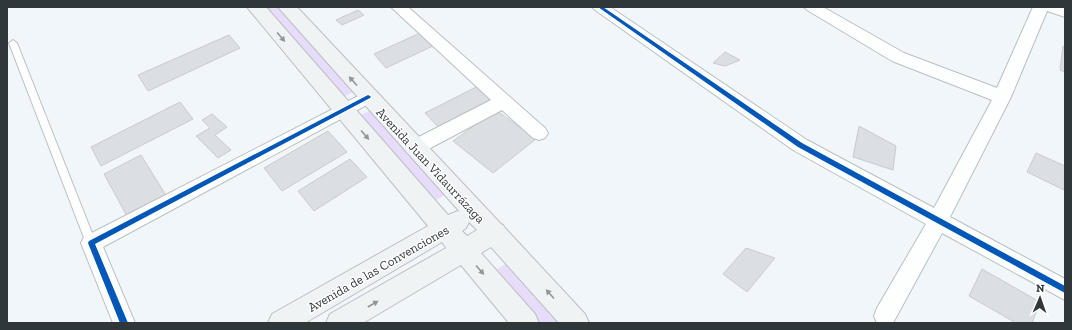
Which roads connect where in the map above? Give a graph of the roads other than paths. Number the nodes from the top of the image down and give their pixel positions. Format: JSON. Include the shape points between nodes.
{"nodes":[{"id":1,"x":256,"y":7,"type":"edge"},
{"id":2,"x":286,"y":7,"type":"edge"},
{"id":3,"x":399,"y":7,"type":"edge"},
{"id":4,"x":600,"y":7,"type":"edge"},
{"id":5,"x":812,"y":7,"type":"edge"},
{"id":6,"x":1041,"y":7,"type":"edge"},
{"id":7,"x":1050,"y":7,"type":"edge"},
{"id":8,"x":1065,"y":12,"type":"edge"},
{"id":9,"x":12,"y":43,"type":"dead end"},
{"id":10,"x":368,"y":97,"type":"junction"},
{"id":11,"x":1002,"y":98,"type":"junction"},
{"id":12,"x":504,"y":101,"type":"junction"},
{"id":13,"x":344,"y":110,"type":"junction"},
{"id":14,"x":539,"y":133,"type":"dead end"},
{"id":15,"x":414,"y":148,"type":"junction"},
{"id":16,"x":474,"y":211,"type":"junction"},
{"id":17,"x":938,"y":221,"type":"junction"},
{"id":18,"x":446,"y":229,"type":"junction"},
{"id":19,"x":495,"y":232,"type":"junction"},
{"id":20,"x":91,"y":243,"type":"junction"},
{"id":21,"x":464,"y":251,"type":"junction"},
{"id":22,"x":1065,"y":290,"type":"edge"},
{"id":23,"x":885,"y":316,"type":"dead end"},
{"id":24,"x":124,"y":323,"type":"edge"},
{"id":25,"x":280,"y":323,"type":"edge"},
{"id":26,"x":339,"y":323,"type":"edge"},
{"id":27,"x":526,"y":323,"type":"edge"},
{"id":28,"x":576,"y":323,"type":"edge"}],
"edges":[{"from":1,"to":13,"type":"main road","one_way":true},
{"from":10,"to":2,"type":"main road","name":"Avenida Juan Vidaurrázaga","one_way":true},
{"from":3,"to":12,"type":"street"},
{"from":4,"to":17,"type":"street","via":[[800,145]]},
{"from":5,"to":11,"type":"street","via":[[898,57]]},
{"from":6,"to":11,"type":"street"},
{"from":7,"to":8,"type":"street"},
{"from":9,"to":20,"type":"lane"},
{"from":10,"to":13,"type":"street"},
{"from":10,"to":15,"type":"main road","name":"Avenida Juan Vidaurrázaga"},
{"from":11,"to":17,"type":"street"},
{"from":12,"to":14,"type":"street"},
{"from":12,"to":15,"type":"street"},
{"from":13,"to":18,"type":"main road","one_way":true},
{"from":13,"to":20,"type":"street"},
{"from":15,"to":16,"type":"main road","name":"Avenida Juan Vidaurrázaga"},
{"from":16,"to":18,"type":"main road","name":"Avenida de las Convenciones"},
{"from":16,"to":19,"type":"main road","name":"Avenida Juan Vidaurrázaga"},
{"from":17,"to":22,"type":"street"},
{"from":17,"to":23,"type":"street"},
{"from":18,"to":21,"type":"main road"},
{"from":18,"to":25,"type":"main road","name":"Avenida de las Convenciones"},
{"from":19,"to":21,"type":"main road"},
{"from":28,"to":19,"type":"main road","name":"Avenida Juan Vidaurrázaga","one_way":true},
{"from":20,"to":24,"type":"street"},
{"from":26,"to":21,"type":"main road","one_way":true},
{"from":21,"to":27,"type":"main road","one_way":true}]}
